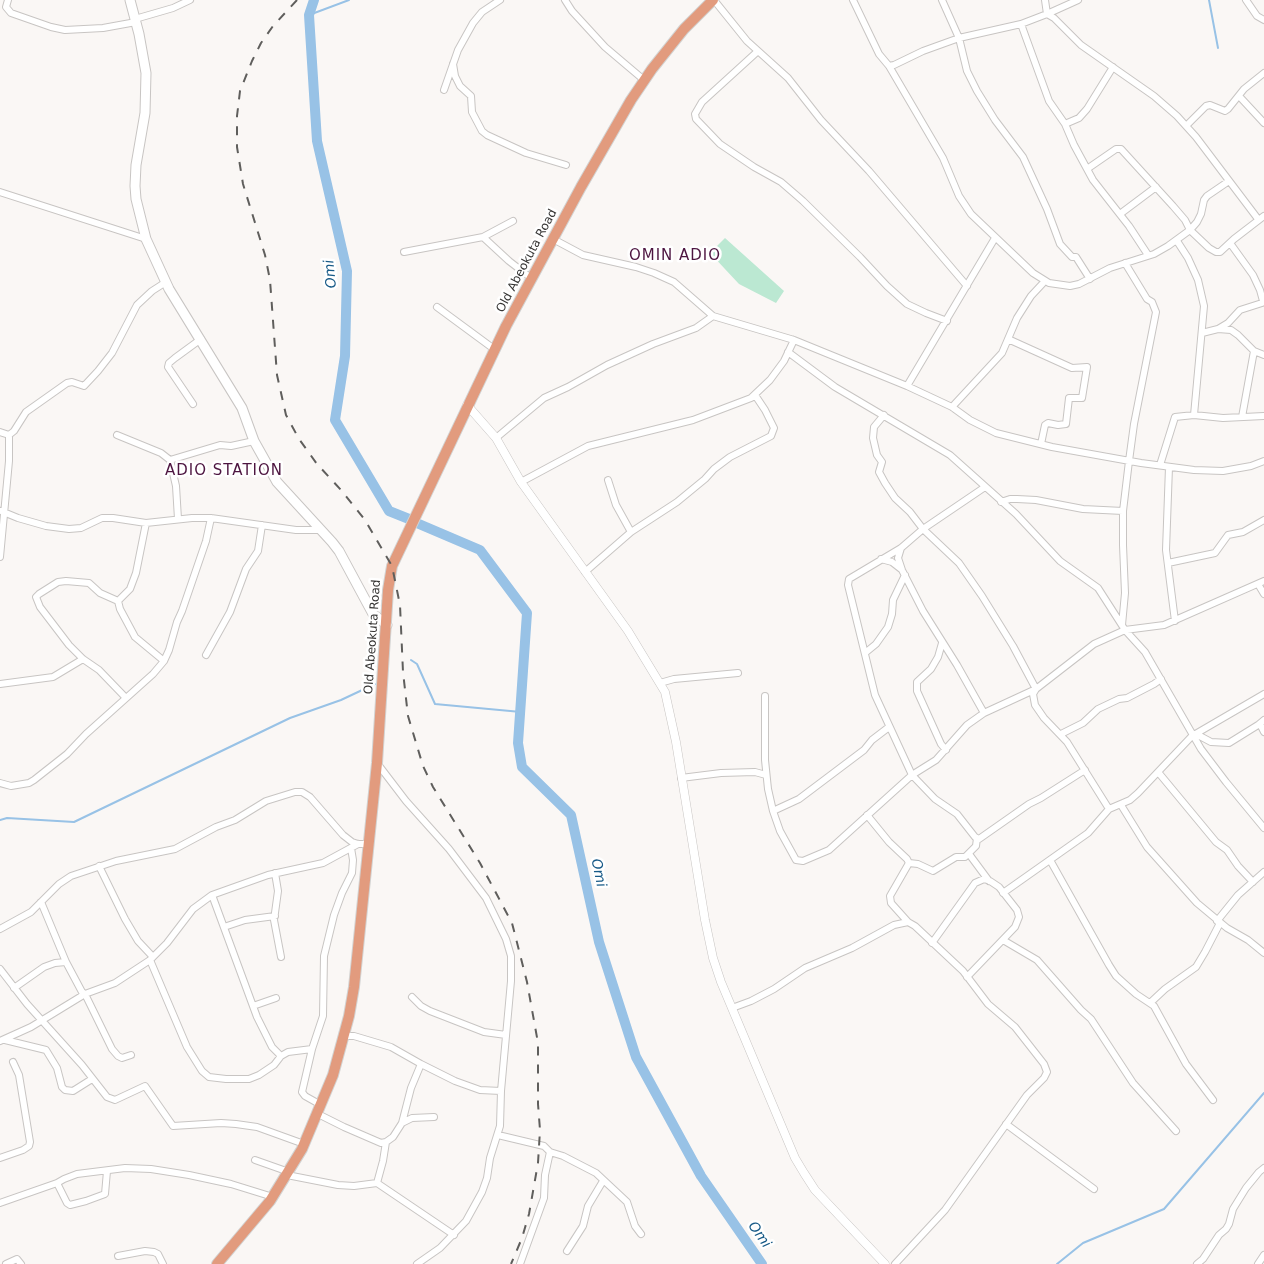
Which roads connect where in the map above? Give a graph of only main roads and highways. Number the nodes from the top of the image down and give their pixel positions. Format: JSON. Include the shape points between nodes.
{"nodes":[{"id":1,"x":130,"y":0,"type":"edge"},
{"id":2,"x":714,"y":0,"type":"edge"},
{"id":3,"x":386,"y":625,"type":"junction"},
{"id":4,"x":216,"y":1264,"type":"edge"}],
"edges":[{"from":1,"to":3,"type":"main road","via":[[144,55],[146,98],[135,186],[146,239],[166,282],[242,408],[254,441],[277,482],[339,551],[373,614]]},
{"from":2,"to":3,"type":"highway","name":"Old Abeokuta Road","via":[[684,29],[644,80],[531,278],[392,566]]},
{"from":3,"to":4,"type":"highway","name":"Old Abeokuta Road","via":[[377,763],[363,844],[354,987],[344,1036],[320,1110],[288,1174],[255,1221]]}]}
